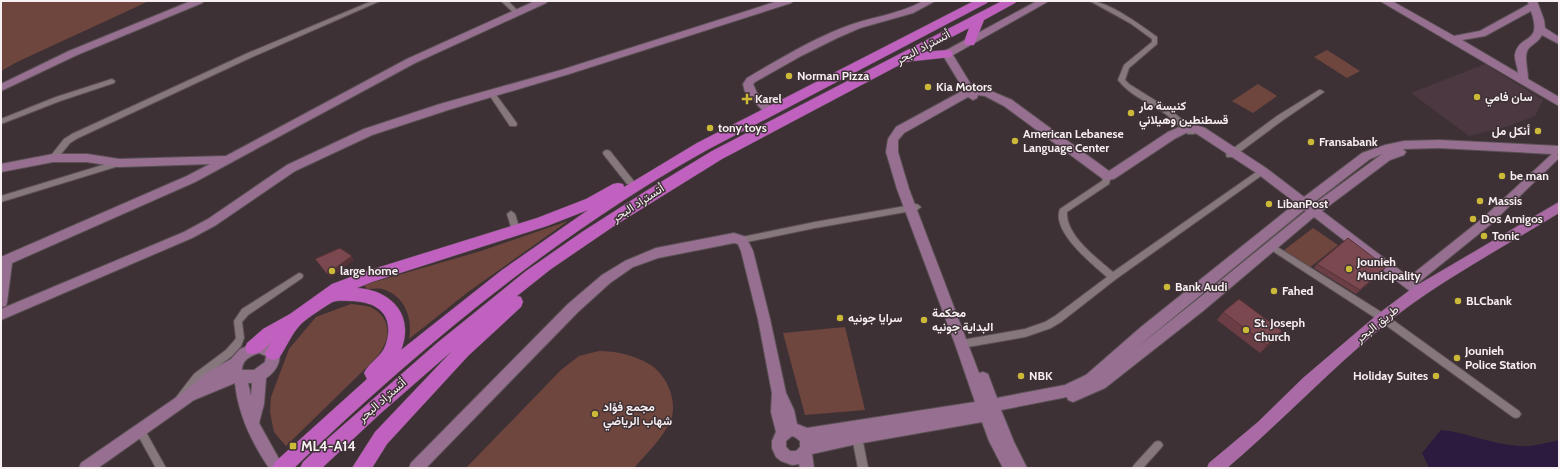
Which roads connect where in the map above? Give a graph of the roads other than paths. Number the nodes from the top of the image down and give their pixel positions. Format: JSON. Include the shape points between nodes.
{"nodes":[{"id":1,"x":181,"y":1,"type":"edge"},
{"id":2,"x":199,"y":1,"type":"edge"},
{"id":3,"x":377,"y":1,"type":"edge"},
{"id":4,"x":504,"y":1,"type":"edge"},
{"id":5,"x":543,"y":1,"type":"edge"},
{"id":6,"x":788,"y":1,"type":"edge"},
{"id":7,"x":930,"y":1,"type":"edge"},
{"id":8,"x":983,"y":1,"type":"edge"},
{"id":9,"x":1011,"y":1,"type":"edge"},
{"id":10,"x":1044,"y":1,"type":"edge"},
{"id":11,"x":1093,"y":1,"type":"edge"},
{"id":12,"x":1385,"y":1,"type":"edge"},
{"id":13,"x":1533,"y":3,"type":"edge"},
{"id":14,"x":517,"y":13,"type":"junction"},
{"id":15,"x":979,"y":18,"type":"junction"},
{"id":16,"x":1540,"y":29,"type":"junction"},
{"id":17,"x":1452,"y":39,"type":"junction"},
{"id":18,"x":1559,"y":41,"type":"edge"},
{"id":19,"x":970,"y":42,"type":"junction"},
{"id":20,"x":947,"y":54,"type":"junction"},
{"id":21,"x":900,"y":59,"type":"junction"},
{"id":22,"x":112,"y":81,"type":"dead end"},
{"id":23,"x":1523,"y":81,"type":"junction"},
{"id":24,"x":1,"y":82,"type":"edge"},
{"id":25,"x":1,"y":88,"type":"edge"},
{"id":26,"x":1321,"y":92,"type":"dead end"},
{"id":27,"x":972,"y":93,"type":"junction"},
{"id":28,"x":492,"y":94,"type":"junction"},
{"id":29,"x":1559,"y":102,"type":"edge"},
{"id":30,"x":770,"y":111,"type":"junction"},
{"id":31,"x":1,"y":122,"type":"edge"},
{"id":32,"x":513,"y":124,"type":"dead end"},
{"id":33,"x":1189,"y":130,"type":"junction"},
{"id":34,"x":607,"y":153,"type":"dead end"},
{"id":35,"x":1232,"y":154,"type":"junction"},
{"id":36,"x":1557,"y":155,"type":"edge"},
{"id":37,"x":53,"y":158,"type":"junction"},
{"id":38,"x":229,"y":158,"type":"junction"},
{"id":39,"x":119,"y":163,"type":"junction"},
{"id":40,"x":1,"y":168,"type":"edge"},
{"id":41,"x":1259,"y":172,"type":"junction"},
{"id":42,"x":656,"y":174,"type":"junction"},
{"id":43,"x":1107,"y":179,"type":"junction"},
{"id":44,"x":630,"y":182,"type":"junction"},
{"id":45,"x":1,"y":198,"type":"edge"},
{"id":46,"x":913,"y":207,"type":"junction"},
{"id":47,"x":1307,"y":207,"type":"junction"},
{"id":48,"x":1559,"y":207,"type":"edge"},
{"id":49,"x":511,"y":214,"type":"dead end"},
{"id":50,"x":516,"y":230,"type":"junction"},
{"id":51,"x":742,"y":240,"type":"junction"},
{"id":52,"x":1271,"y":246,"type":"junction"},
{"id":53,"x":4,"y":261,"type":"edge"},
{"id":54,"x":545,"y":266,"type":"junction"},
{"id":55,"x":299,"y":276,"type":"dead end"},
{"id":56,"x":1114,"y":277,"type":"junction"},
{"id":57,"x":1415,"y":287,"type":"junction"},
{"id":58,"x":330,"y":295,"type":"junction"},
{"id":59,"x":1,"y":302,"type":"edge"},
{"id":60,"x":1,"y":315,"type":"edge"},
{"id":61,"x":1383,"y":318,"type":"junction"},
{"id":62,"x":296,"y":319,"type":"junction"},
{"id":63,"x":966,"y":343,"type":"junction"},
{"id":64,"x":252,"y":348,"type":"junction"},
{"id":65,"x":273,"y":353,"type":"junction"},
{"id":66,"x":238,"y":372,"type":"junction"},
{"id":67,"x":259,"y":375,"type":"junction"},
{"id":68,"x":176,"y":405,"type":"junction"},
{"id":69,"x":990,"y":410,"type":"junction"},
{"id":70,"x":1516,"y":414,"type":"dead end"},
{"id":71,"x":252,"y":423,"type":"junction"},
{"id":72,"x":140,"y":430,"type":"junction"},
{"id":73,"x":320,"y":432,"type":"junction"},
{"id":74,"x":857,"y":437,"type":"junction"},
{"id":75,"x":798,"y":440,"type":"junction"},
{"id":76,"x":1158,"y":445,"type":"dead end"},
{"id":77,"x":364,"y":461,"type":"edge"},
{"id":78,"x":788,"y":462,"type":"edge"},
{"id":79,"x":86,"y":468,"type":"edge"},
{"id":80,"x":161,"y":468,"type":"edge"},
{"id":81,"x":277,"y":468,"type":"edge"},
{"id":82,"x":281,"y":468,"type":"edge"},
{"id":83,"x":309,"y":468,"type":"edge"},
{"id":84,"x":416,"y":468,"type":"edge"},
{"id":85,"x":807,"y":468,"type":"edge"},
{"id":86,"x":863,"y":468,"type":"edge"},
{"id":87,"x":1011,"y":468,"type":"edge"},
{"id":88,"x":1020,"y":468,"type":"edge"},
{"id":89,"x":1137,"y":468,"type":"edge"},
{"id":90,"x":1215,"y":468,"type":"edge"}],
"edges":[{"from":1,"to":24,"type":"street","via":[[82,43]]},
{"from":2,"to":25,"type":"street","via":[[73,53]]},
{"from":3,"to":37,"type":"street","via":[[250,55],[75,136],[67,141]]},
{"from":4,"to":14,"type":"street"},
{"from":5,"to":14,"type":"street"},
{"from":6,"to":28,"type":"street"},
{"from":7,"to":30,"type":"street","via":[[920,7],[847,29],[806,48],[751,80],[748,84],[749,90]]},
{"from":8,"to":30,"type":"highway","name":"أتستراد البحر"},
{"from":9,"to":15,"type":"highway","name":"أتستراد البحر"},
{"from":10,"to":19,"type":"street"},
{"from":11,"to":33,"type":"street","via":[[1155,38],[1155,43],[1126,67],[1121,80]]},
{"from":12,"to":17,"type":"street"},
{"from":13,"to":16,"type":"street"},
{"from":13,"to":17,"type":"street","via":[[1482,34]]},
{"from":14,"to":38,"type":"street","via":[[411,61]]},
{"from":15,"to":19,"type":"highway"},
{"from":15,"to":21,"type":"highway","name":"أتستراد البحر"},
{"from":16,"to":18,"type":"street"},
{"from":16,"to":23,"type":"street","via":[[1520,55]]},
{"from":17,"to":23,"type":"street"},
{"from":19,"to":20,"type":"street"},
{"from":20,"to":21,"type":"highway"},
{"from":20,"to":27,"type":"street"},
{"from":21,"to":54,"type":"highway","name":"أتستراد البحر","via":[[672,181]]},
{"from":22,"to":31,"type":"street"},
{"from":23,"to":29,"type":"street"},
{"from":26,"to":35,"type":"street","via":[[1280,118]]},
{"from":27,"to":43,"type":"street","via":[[1004,105]]},
{"from":27,"to":46,"type":"street","via":[[896,140]]},
{"from":28,"to":32,"type":"street"},
{"from":28,"to":60,"type":"street","via":[[402,120],[333,147],[291,168],[212,222],[188,235]]},
{"from":30,"to":42,"type":"highway","name":"أتستراد البحر"},
{"from":33,"to":35,"type":"street"},
{"from":33,"to":43,"type":"street","via":[[1153,151],[1124,174]]},
{"from":34,"to":44,"type":"street"},
{"from":35,"to":41,"type":"street"},
{"from":36,"to":47,"type":"street","via":[[1405,151],[1386,156]]},
{"from":36,"to":57,"type":"street","name":"طريق البحر"},
{"from":37,"to":39,"type":"street","via":[[87,158]]},
{"from":37,"to":40,"type":"street"},
{"from":38,"to":39,"type":"street"},
{"from":38,"to":53,"type":"street","via":[[141,202]]},
{"from":39,"to":45,"type":"street"},
{"from":41,"to":47,"type":"street"},
{"from":41,"to":56,"type":"street"},
{"from":42,"to":44,"type":"highway","via":[[642,176]]},
{"from":42,"to":73,"type":"highway","name":"أتستراد البحر","via":[[544,248],[490,288],[396,364]]},
{"from":43,"to":56,"type":"street","via":[[1063,212],[1061,219],[1077,243]]},
{"from":44,"to":50,"type":"highway","via":[[591,203]]},
{"from":46,"to":51,"type":"street"},
{"from":46,"to":63,"type":"street"},
{"from":47,"to":52,"type":"street"},
{"from":47,"to":57,"type":"street"},
{"from":47,"to":69,"type":"street","via":[[1146,331],[1091,379],[1066,391]]},
{"from":48,"to":57,"type":"main road","name":"طريق البحر"},
{"from":49,"to":50,"type":"street"},
{"from":50,"to":58,"type":"highway","via":[[367,277],[350,283]]},
{"from":51,"to":75,"type":"street","via":[[764,319],[779,392],[778,412]]},
{"from":51,"to":84,"type":"street","via":[[732,239],[656,253],[629,264],[606,279],[573,308]]},
{"from":52,"to":61,"type":"street"},
{"from":52,"to":69,"type":"street","via":[[1100,384],[1069,398]]},
{"from":53,"to":59,"type":"street"},
{"from":54,"to":77,"type":"highway","via":[[532,286],[462,351],[381,438]]},
{"from":54,"to":83,"type":"highway","name":"أتستراد البحر","via":[[411,375]]},
{"from":55,"to":68,"type":"street","via":[[240,317],[238,343],[197,377]]},
{"from":56,"to":63,"type":"street","via":[[1048,325],[1025,333]]},
{"from":57,"to":61,"type":"main road","name":"طريق البحر"},
{"from":58,"to":62,"type":"highway"},
{"from":58,"to":73,"type":"highway","via":[[354,294],[378,300],[393,312],[397,330],[390,354],[322,420]]},
{"from":61,"to":70,"type":"street"},
{"from":61,"to":90,"type":"main road","name":"طريق البحر"},
{"from":62,"to":64,"type":"highway","via":[[269,334]]},
{"from":62,"to":65,"type":"highway"},
{"from":63,"to":69,"type":"street"},
{"from":64,"to":65,"type":"street","via":[[265,347]]},
{"from":64,"to":66,"type":"street","via":[[241,355]]},
{"from":65,"to":67,"type":"street","via":[[269,368]]},
{"from":66,"to":67,"type":"street","via":[[253,378]]},
{"from":66,"to":68,"type":"street","via":[[222,383],[189,396]]},
{"from":66,"to":71,"type":"street","via":[[245,406]]},
{"from":67,"to":71,"type":"street","via":[[257,404]]},
{"from":68,"to":72,"type":"street"},
{"from":69,"to":74,"type":"street"},
{"from":69,"to":75,"type":"street"},
{"from":69,"to":87,"type":"street","via":[[994,436]]},
{"from":69,"to":88,"type":"street"},
{"from":71,"to":81,"type":"street"},
{"from":72,"to":79,"type":"street"},
{"from":72,"to":80,"type":"street"},
{"from":73,"to":82,"type":"highway","name":"أتستراد البحر"},
{"from":74,"to":75,"type":"street"},
{"from":74,"to":86,"type":"street"},
{"from":75,"to":78,"type":"street","via":[[797,457]]},
{"from":75,"to":78,"type":"street","via":[[780,437],[778,446]]},
{"from":75,"to":85,"type":"street"},
{"from":76,"to":89,"type":"street"}]}
